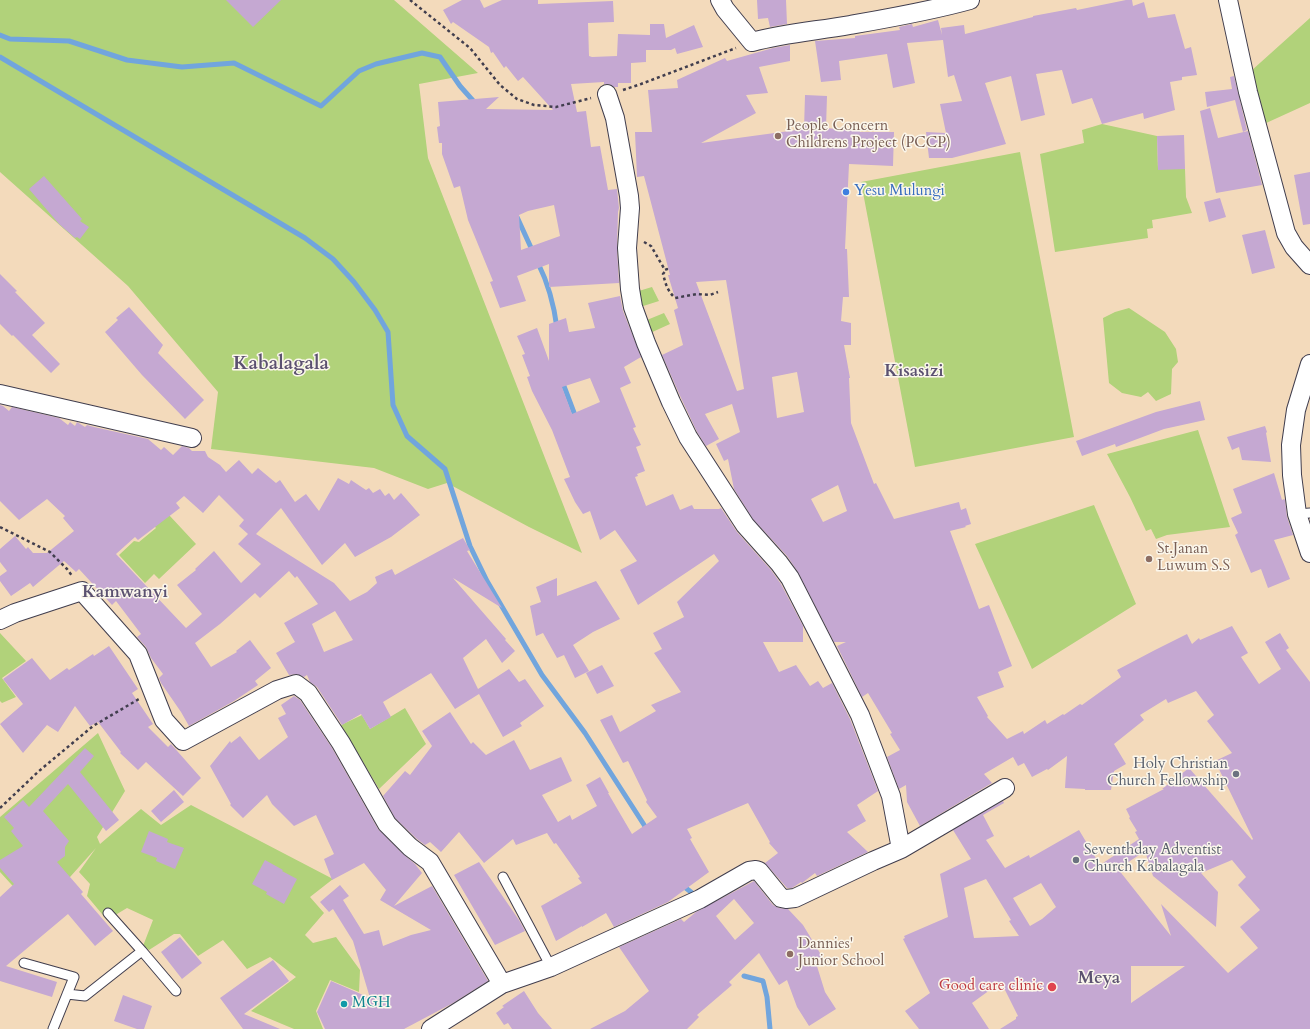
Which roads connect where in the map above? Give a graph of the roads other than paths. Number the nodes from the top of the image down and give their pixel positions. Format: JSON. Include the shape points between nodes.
{"nodes":[{"id":1,"x":720,"y":0,"type":"edge"},
{"id":2,"x":970,"y":0,"type":"edge"},
{"id":3,"x":1228,"y":0,"type":"edge"},
{"id":4,"x":607,"y":94,"type":"road end"},
{"id":5,"x":1310,"y":265,"type":"edge"},
{"id":6,"x":1310,"y":364,"type":"edge"},
{"id":7,"x":0,"y":394,"type":"edge"},
{"id":8,"x":192,"y":438,"type":"dead end"},
{"id":9,"x":1304,"y":514,"type":"edge"},
{"id":10,"x":1310,"y":553,"type":"edge"},
{"id":11,"x":0,"y":620,"type":"edge"},
{"id":12,"x":1005,"y":788,"type":"dead end"},
{"id":13,"x":902,"y":849,"type":"junction"},
{"id":14,"x":503,"y":877,"type":"dead end"},
{"id":15,"x":108,"y":913,"type":"dead end"},
{"id":16,"x":142,"y":951,"type":"junction"},
{"id":17,"x":24,"y":963,"type":"dead end"},
{"id":18,"x":551,"y":967,"type":"junction"},
{"id":19,"x":502,"y":984,"type":"junction"},
{"id":20,"x":176,"y":991,"type":"dead end"},
{"id":21,"x":67,"y":994,"type":"junction"},
{"id":22,"x":53,"y":1029,"type":"edge"},
{"id":23,"x":431,"y":1029,"type":"edge"}],
"edges":[{"from":1,"to":2,"type":"street","via":[[752,42],[801,31],[850,25],[950,6]]},
{"from":3,"to":5,"type":"street","via":[[1252,106],[1286,233]]},
{"from":4,"to":13,"type":"street","via":[[615,118],[629,196],[630,289],[633,307],[646,343],[670,402],[688,437],[746,525],[790,578],[860,715],[891,796]]},
{"from":6,"to":9,"type":"street","via":[[1296,410],[1291,444],[1292,475]]},
{"from":7,"to":8,"type":"street"},
{"from":9,"to":10,"type":"street"},
{"from":11,"to":19,"type":"street","via":[[82,591],[138,654],[164,720],[183,741],[277,690],[296,684],[308,692],[341,742],[387,824],[410,847],[430,862]]},
{"from":12,"to":13,"type":"street"},
{"from":13,"to":18,"type":"street","via":[[795,898],[781,898],[759,871],[749,871],[700,899]]},
{"from":14,"to":18,"type":"lane"},
{"from":15,"to":16,"type":"lane"},
{"from":16,"to":20,"type":"lane"},
{"from":16,"to":21,"type":"lane","via":[[85,996]]},
{"from":17,"to":21,"type":"lane","via":[[74,977]]},
{"from":18,"to":19,"type":"street"},
{"from":19,"to":23,"type":"street"},
{"from":21,"to":22,"type":"lane"}]}
